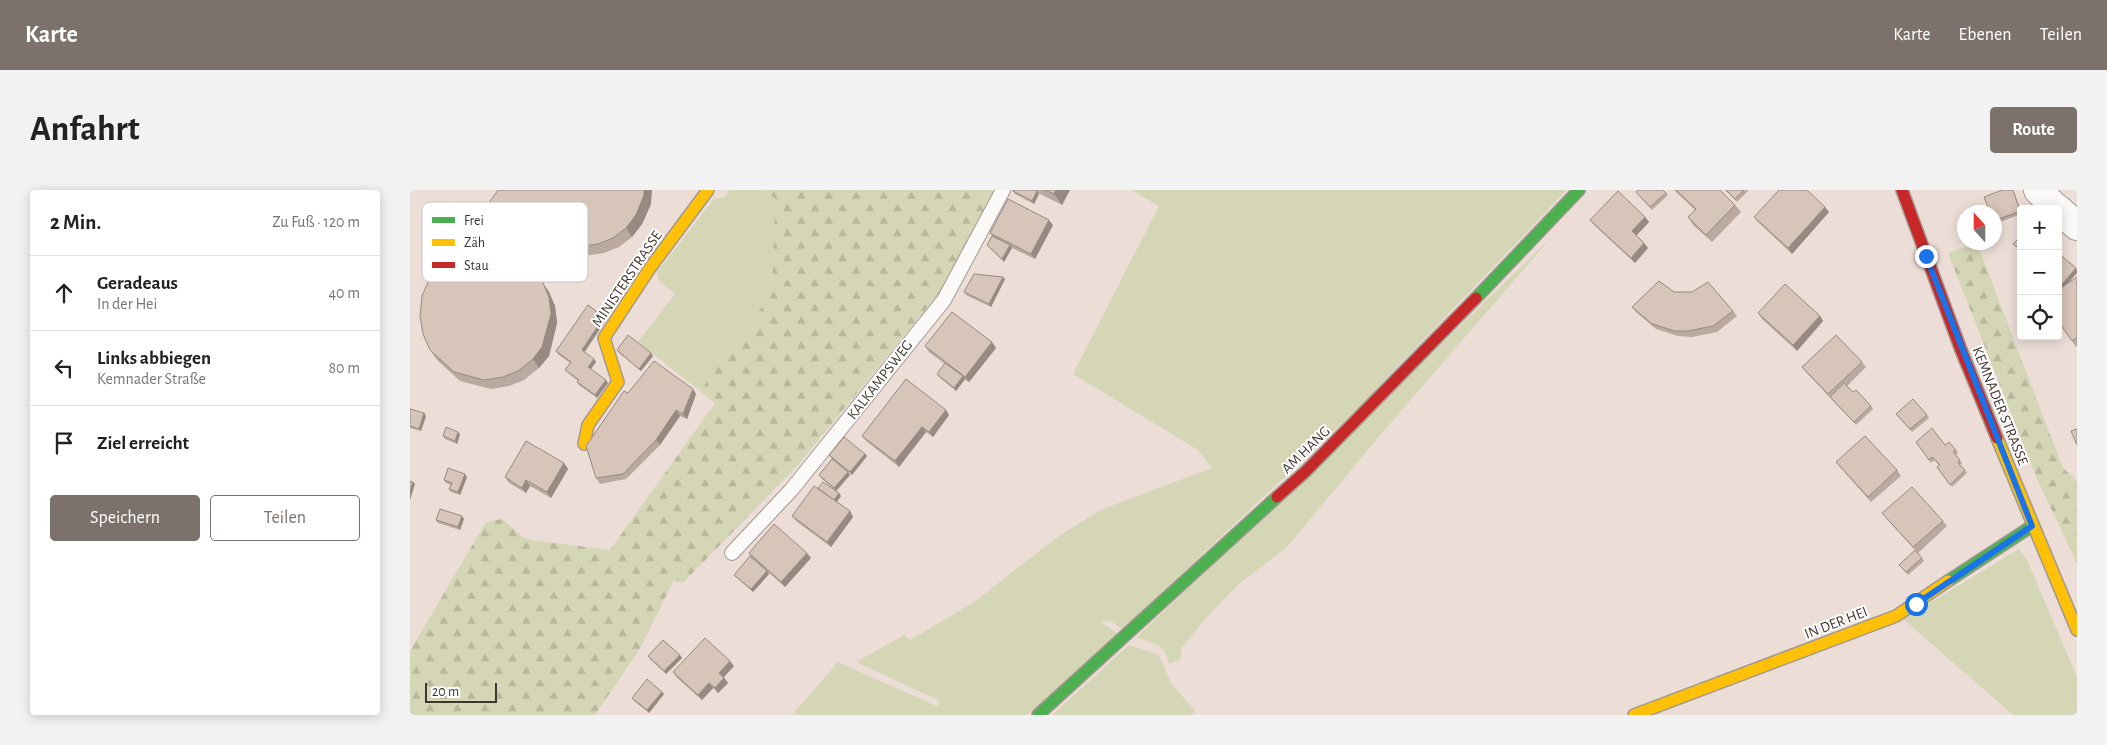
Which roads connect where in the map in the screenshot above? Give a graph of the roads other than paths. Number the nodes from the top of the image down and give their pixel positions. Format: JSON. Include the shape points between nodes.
{"nodes":[{"id":1,"x":708,"y":190,"type":"edge"},
{"id":2,"x":1003,"y":190,"type":"edge"},
{"id":3,"x":1579,"y":190,"type":"edge"},
{"id":4,"x":1902,"y":190,"type":"edge"},
{"id":5,"x":2038,"y":190,"type":"edge"},
{"id":6,"x":2054,"y":205,"type":"edge"},
{"id":7,"x":2062,"y":213,"type":"edge"},
{"id":8,"x":2077,"y":226,"type":"edge"},
{"id":9,"x":584,"y":444,"type":"dead end"},
{"id":10,"x":2032,"y":526,"type":"junction"},
{"id":11,"x":732,"y":553,"type":"dead end"},
{"id":12,"x":2077,"y":630,"type":"edge"},
{"id":13,"x":1038,"y":715,"type":"edge"},
{"id":14,"x":1634,"y":715,"type":"edge"}],
"edges":[{"from":1,"to":9,"type":"street","name":"MINISTERSTRASSE","via":[[650,268],[604,338],[618,382],[588,425]]},
{"from":2,"to":11,"type":"lane","name":"KALKAMPSWEG","via":[[944,300],[792,489]]},
{"from":3,"to":13,"type":"street","name":"AM HANG","via":[[1306,471]]},
{"from":4,"to":10,"type":"street","name":"KEMNADER STRASSE","via":[[1961,350]]},
{"from":5,"to":6,"type":"street"},
{"from":7,"to":8,"type":"street"},
{"from":10,"to":12,"type":"street","name":"KEMNADER STRASSE"},
{"from":10,"to":14,"type":"street","name":"IN DER HEI","via":[[1896,616]]}]}
